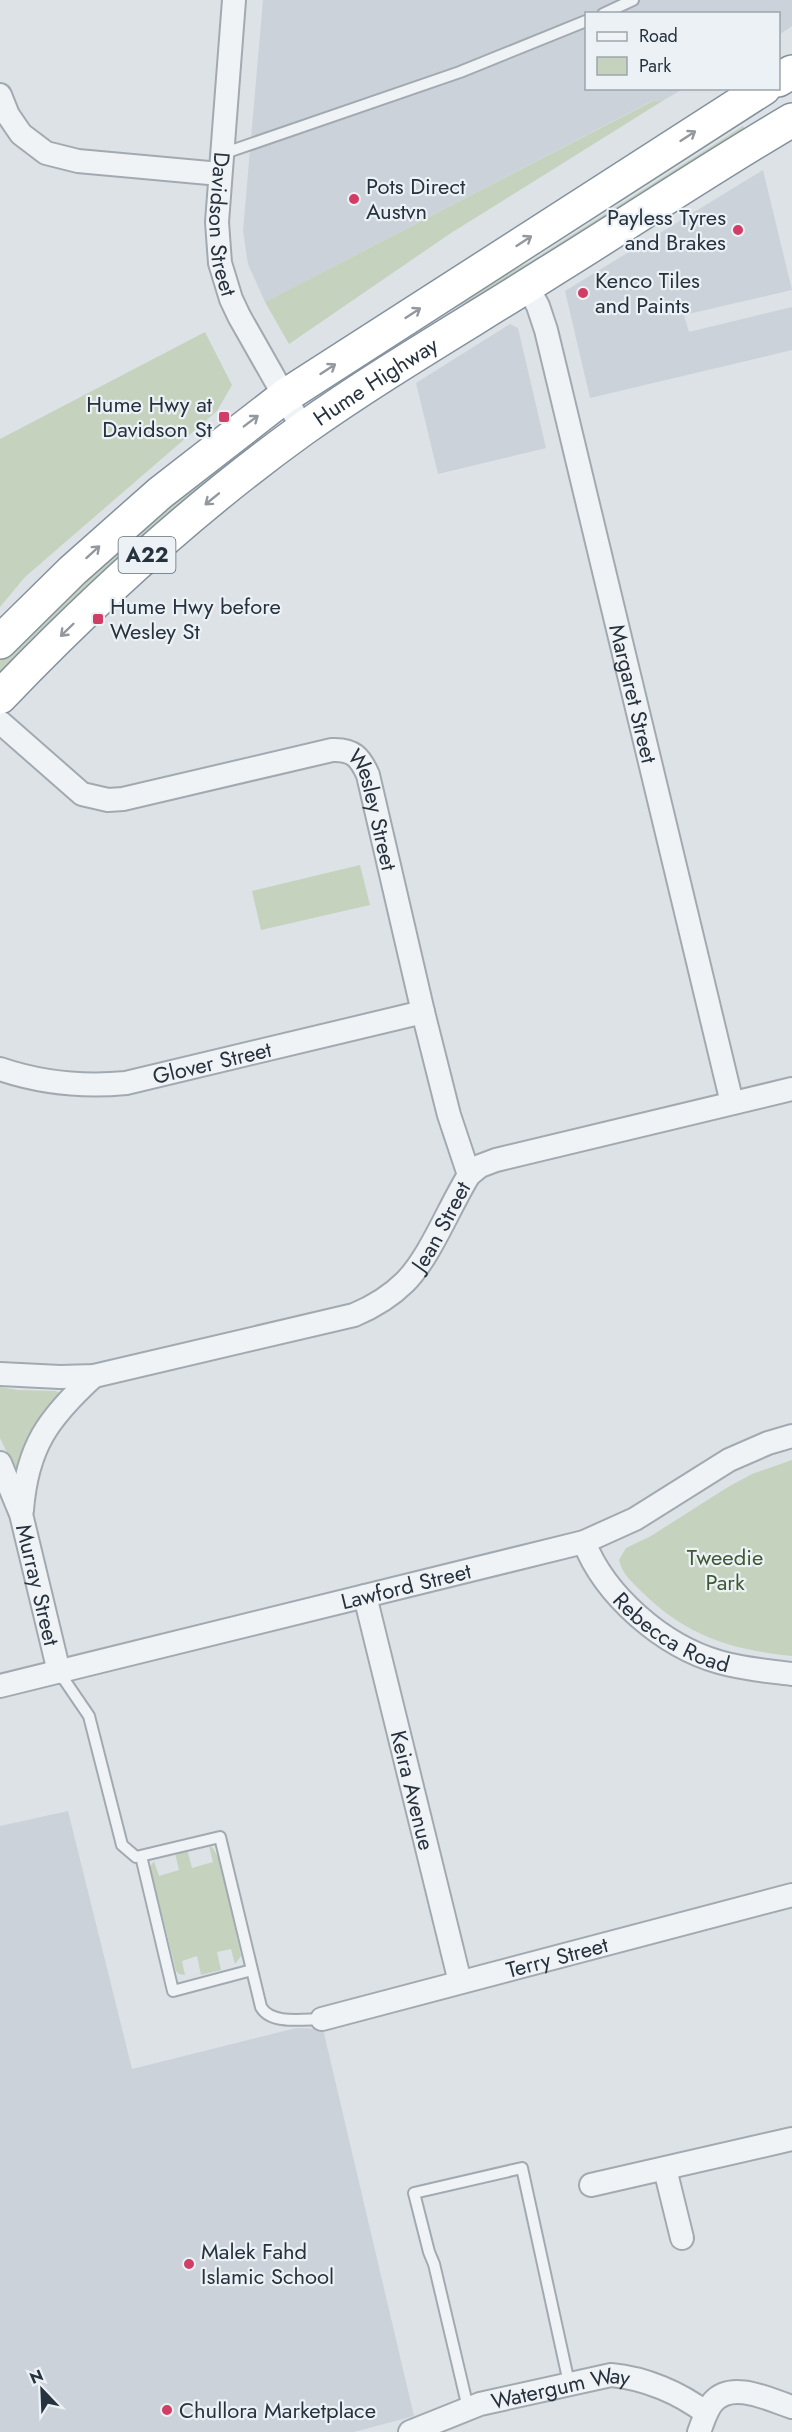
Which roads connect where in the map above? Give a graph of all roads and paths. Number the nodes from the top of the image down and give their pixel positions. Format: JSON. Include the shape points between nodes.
{"nodes":[{"id":1,"x":234,"y":0,"type":"edge"},
{"id":2,"x":633,"y":0,"type":"edge"},
{"id":3,"x":607,"y":12,"type":"edge"},
{"id":4,"x":585,"y":21,"type":"edge"},
{"id":5,"x":761,"y":90,"type":"edge"},
{"id":6,"x":0,"y":95,"type":"edge"},
{"id":7,"x":792,"y":120,"type":"edge"},
{"id":8,"x":754,"y":143,"type":"junction"},
{"id":9,"x":792,"y":146,"type":"edge"},
{"id":10,"x":221,"y":164,"type":"junction"},
{"id":11,"x":527,"y":286,"type":"junction"},
{"id":12,"x":285,"y":396,"type":"junction"},
{"id":13,"x":303,"y":429,"type":"junction"},
{"id":14,"x":0,"y":642,"type":"edge"},
{"id":15,"x":0,"y":698,"type":"edge"},
{"id":16,"x":0,"y":722,"type":"edge"},
{"id":17,"x":423,"y":1012,"type":"junction"},
{"id":18,"x":0,"y":1069,"type":"edge"},
{"id":19,"x":792,"y":1089,"type":"edge"},
{"id":20,"x":732,"y":1103,"type":"junction"},
{"id":21,"x":469,"y":1175,"type":"junction"},
{"id":22,"x":0,"y":1374,"type":"edge"},
{"id":23,"x":94,"y":1376,"type":"junction"},
{"id":24,"x":792,"y":1436,"type":"edge"},
{"id":25,"x":0,"y":1463,"type":"edge"},
{"id":26,"x":21,"y":1514,"type":"junction"},
{"id":27,"x":584,"y":1542,"type":"junction"},
{"id":28,"x":365,"y":1596,"type":"junction"},
{"id":29,"x":59,"y":1672,"type":"junction"},
{"id":30,"x":792,"y":1674,"type":"edge"},
{"id":31,"x":0,"y":1686,"type":"edge"},
{"id":32,"x":141,"y":1856,"type":"junction"},
{"id":33,"x":792,"y":1895,"type":"edge"},
{"id":34,"x":252,"y":1971,"type":"junction"},
{"id":35,"x":460,"y":1982,"type":"junction"},
{"id":36,"x":322,"y":2019,"type":"joint"},
{"id":37,"x":792,"y":2139,"type":"edge"},
{"id":38,"x":664,"y":2169,"type":"junction"},
{"id":39,"x":591,"y":2185,"type":"dead end"},
{"id":40,"x":682,"y":2238,"type":"dead end"},
{"id":41,"x":569,"y":2383,"type":"junction"},
{"id":42,"x":792,"y":2407,"type":"edge"},
{"id":43,"x":468,"y":2408,"type":"junction"},
{"id":44,"x":703,"y":2423,"type":"edge"},
{"id":45,"x":410,"y":2432,"type":"edge"}],
"edges":[{"from":1,"to":10,"type":"street","name":"Davidson Street"},
{"from":2,"to":3,"type":"lane"},
{"from":4,"to":10,"type":"lane"},
{"from":12,"to":5,"type":"highway","name":"Hume Highway","number":"A22","one_way":true},
{"from":6,"to":10,"type":"street","via":[[21,134],[46,153],[78,161]]},
{"from":7,"to":8,"type":"highway","name":"Hume Highway","number":"A22"},
{"from":8,"to":9,"type":"highway"},
{"from":8,"to":11,"type":"highway","name":"Hume Highway","number":"A22"},
{"from":10,"to":12,"type":"street","name":"Davidson Street","via":[[217,246],[225,281],[239,316]]},
{"from":11,"to":13,"type":"highway","name":"Hume Highway","number":"A22"},
{"from":11,"to":20,"type":"street","name":"Margaret Street","via":[[546,330]]},
{"from":12,"to":13,"type":"street","name":"Davidson Street"},
{"from":14,"to":12,"type":"highway","name":"Hume Highway","number":"A22","one_way":true,"via":[[160,493]]},
{"from":13,"to":15,"type":"highway","name":"Hume Highway","number":"A22","one_way":true,"via":[[204,505],[127,571]]},
{"from":16,"to":17,"type":"street","name":"Wesley Street","via":[[82,794],[108,800],[332,750],[350,751],[358,756],[369,775]]},
{"from":17,"to":18,"type":"street","name":"Glover Street","via":[[126,1083],[63,1084]]},
{"from":17,"to":21,"type":"street","name":"Wesley Street"},
{"from":19,"to":20,"type":"street","name":"Jean Street"},
{"from":20,"to":21,"type":"street","name":"Jean Street","via":[[496,1160]]},
{"from":21,"to":23,"type":"street","name":"Jean Street","via":[[406,1281],[373,1306],[354,1315]]},
{"from":22,"to":23,"type":"street","name":"Jean Street"},
{"from":23,"to":26,"type":"street","via":[[50,1421],[36,1444],[24,1485]]},
{"from":24,"to":27,"type":"street","name":"Lawford Street","via":[[729,1460],[635,1519]]},
{"from":25,"to":26,"type":"street","name":"Murray Street"},
{"from":26,"to":29,"type":"street","name":"Murray Street"},
{"from":27,"to":28,"type":"street","name":"Lawford Street"},
{"from":27,"to":30,"type":"street","name":"Rebecca Road","via":[[607,1583],[644,1620],[672,1640],[719,1662]]},
{"from":28,"to":29,"type":"street","name":"Lawford Street"},
{"from":28,"to":35,"type":"street","name":"Keira Avenue"},
{"from":29,"to":31,"type":"street","name":"Lawford Street"},
{"from":29,"to":32,"type":"lane","via":[[89,1716],[122,1845],[132,1855]]},
{"from":32,"to":34,"type":"lane","via":[[220,1837]]},
{"from":32,"to":34,"type":"lane","via":[[173,1991]]},
{"from":33,"to":35,"type":"street","name":"Terry Street"},
{"from":34,"to":36,"type":"lane","via":[[261,2007],[270,2016]]},
{"from":35,"to":36,"type":"street","name":"Terry Street"},
{"from":37,"to":38,"type":"street"},
{"from":38,"to":39,"type":"street"},
{"from":38,"to":40,"type":"street"},
{"from":41,"to":43,"type":"street","name":"Watergum Way"},
{"from":41,"to":43,"type":"lane","via":[[522,2168],[414,2193]]},
{"from":41,"to":44,"type":"street","name":"Watergum Way","via":[[621,2376],[686,2398]]},
{"from":42,"to":44,"type":"street","via":[[736,2392],[717,2398]]},
{"from":43,"to":45,"type":"street","name":"Watergum Way"}]}
